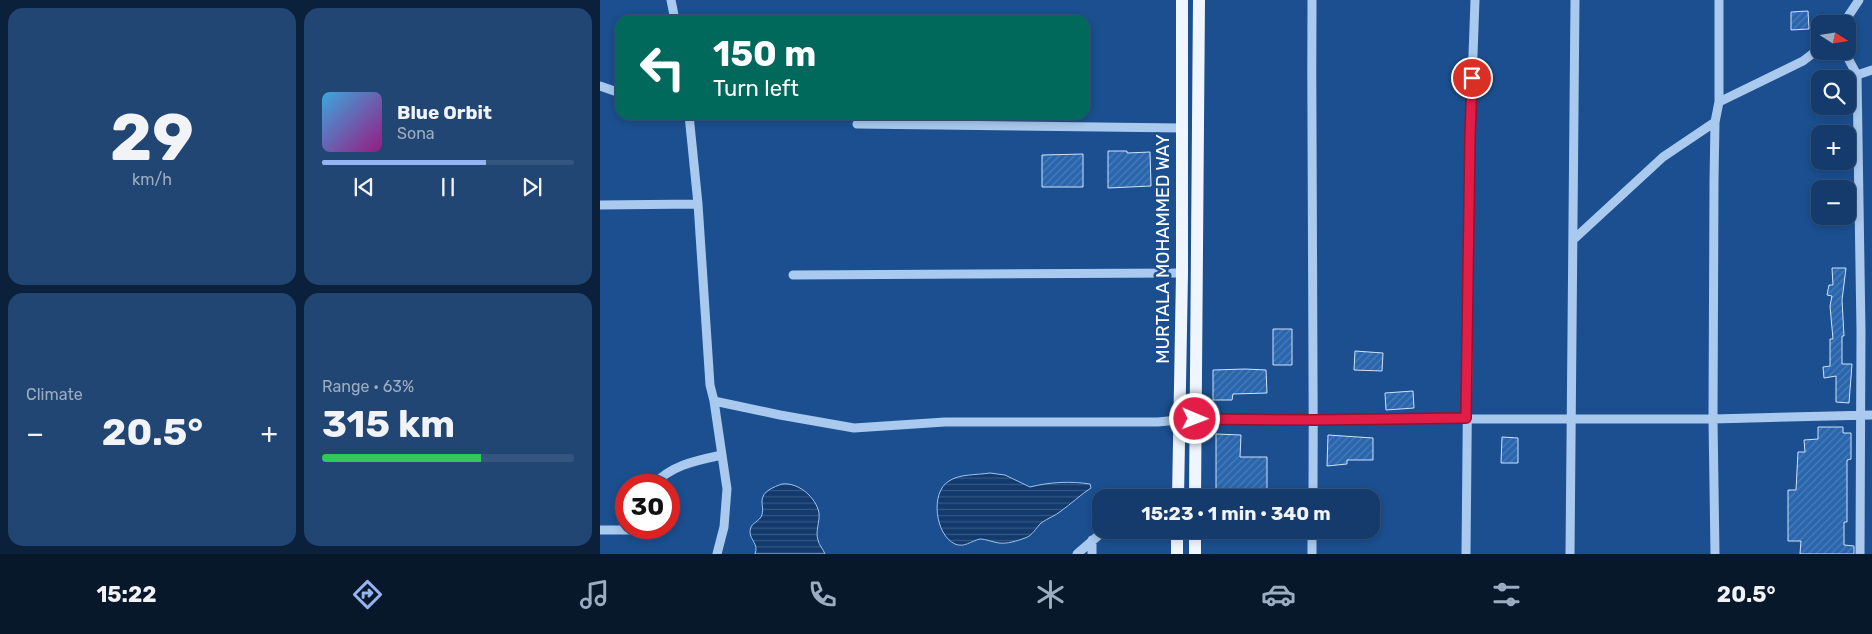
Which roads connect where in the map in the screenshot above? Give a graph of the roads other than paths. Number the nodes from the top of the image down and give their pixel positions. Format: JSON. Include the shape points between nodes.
{"nodes":[{"id":1,"x":671,"y":0,"type":"edge"},
{"id":2,"x":1182,"y":0,"type":"edge"},
{"id":3,"x":1198,"y":0,"type":"edge"},
{"id":4,"x":1312,"y":0,"type":"edge"},
{"id":5,"x":1475,"y":0,"type":"edge"},
{"id":6,"x":1575,"y":0,"type":"edge"},
{"id":7,"x":1719,"y":0,"type":"edge"},
{"id":8,"x":1859,"y":0,"type":"edge"},
{"id":9,"x":674,"y":15,"type":"edge"},
{"id":10,"x":1849,"y":15,"type":"edge"},
{"id":11,"x":1811,"y":55,"type":"edge"},
{"id":12,"x":1849,"y":60,"type":"edge"},
{"id":13,"x":1872,"y":70,"type":"edge"},
{"id":14,"x":1857,"y":75,"type":"junction"},
{"id":15,"x":600,"y":86,"type":"edge"},
{"id":16,"x":615,"y":91,"type":"edge"},
{"id":17,"x":1719,"y":102,"type":"junction"},
{"id":18,"x":688,"y":120,"type":"edge"},
{"id":19,"x":1715,"y":122,"type":"junction"},
{"id":20,"x":857,"y":124,"type":"dead end"},
{"id":21,"x":1182,"y":128,"type":"junction"},
{"id":22,"x":698,"y":204,"type":"junction"},
{"id":23,"x":600,"y":205,"type":"edge"},
{"id":24,"x":1573,"y":240,"type":"junction"},
{"id":25,"x":1182,"y":273,"type":"junction"},
{"id":26,"x":793,"y":275,"type":"dead end"},
{"id":27,"x":1872,"y":330,"type":"edge"},
{"id":28,"x":1861,"y":331,"type":"junction"},
{"id":29,"x":714,"y":401,"type":"junction"},
{"id":30,"x":1872,"y":415,"type":"edge"},
{"id":31,"x":1860,"y":416,"type":"junction"},
{"id":32,"x":1466,"y":418,"type":"junction"},
{"id":33,"x":1195,"y":419,"type":"junction"},
{"id":34,"x":1713,"y":419,"type":"junction"},
{"id":35,"x":1178,"y":420,"type":"junction"},
{"id":36,"x":1313,"y":420,"type":"junction"},
{"id":37,"x":1570,"y":420,"type":"junction"},
{"id":38,"x":722,"y":455,"type":"junction"},
{"id":39,"x":667,"y":474,"type":"edge"},
{"id":40,"x":1178,"y":489,"type":"edge"},
{"id":41,"x":1194,"y":489,"type":"edge"},
{"id":42,"x":1313,"y":489,"type":"edge"},
{"id":43,"x":600,"y":530,"type":"edge"},
{"id":44,"x":615,"y":530,"type":"edge"},
{"id":45,"x":1177,"y":539,"type":"edge"},
{"id":46,"x":1194,"y":539,"type":"edge"},
{"id":47,"x":1312,"y":539,"type":"edge"},
{"id":48,"x":1092,"y":540,"type":"joint"},
{"id":49,"x":717,"y":554,"type":"edge"},
{"id":50,"x":1076,"y":554,"type":"edge"},
{"id":51,"x":1092,"y":554,"type":"edge"},
{"id":52,"x":1177,"y":554,"type":"edge"},
{"id":53,"x":1195,"y":554,"type":"edge"},
{"id":54,"x":1312,"y":554,"type":"edge"},
{"id":55,"x":1466,"y":554,"type":"edge"},
{"id":56,"x":1570,"y":554,"type":"edge"},
{"id":57,"x":1715,"y":554,"type":"edge"},
{"id":58,"x":1860,"y":554,"type":"edge"}],
"edges":[{"from":1,"to":9,"type":"street"},
{"from":2,"to":21,"type":"main road","name":"MURTALA MOHAMMED WAY"},
{"from":3,"to":33,"type":"main road","name":"MURTALA MOHAMMED WAY"},
{"from":4,"to":36,"type":"street"},
{"from":5,"to":32,"type":"street"},
{"from":6,"to":24,"type":"street"},
{"from":7,"to":17,"type":"street"},
{"from":8,"to":10,"type":"street"},
{"from":11,"to":17,"type":"street"},
{"from":12,"to":14,"type":"street"},
{"from":13,"to":14,"type":"street"},
{"from":14,"to":28,"type":"street"},
{"from":15,"to":16,"type":"street"},
{"from":17,"to":19,"type":"street"},
{"from":18,"to":22,"type":"street"},
{"from":19,"to":24,"type":"street","via":[[1663,157]]},
{"from":19,"to":34,"type":"street"},
{"from":20,"to":21,"type":"street"},
{"from":21,"to":25,"type":"main road","name":"MURTALA MOHAMMED WAY"},
{"from":22,"to":23,"type":"street"},
{"from":22,"to":29,"type":"street","via":[[710,385]]},
{"from":24,"to":37,"type":"street"},
{"from":25,"to":26,"type":"street"},
{"from":25,"to":35,"type":"main road","name":"MURTALA MOHAMMED WAY"},
{"from":27,"to":28,"type":"street"},
{"from":28,"to":31,"type":"street"},
{"from":29,"to":35,"type":"street","via":[[854,428],[945,422]]},
{"from":29,"to":38,"type":"street"},
{"from":30,"to":31,"type":"street"},
{"from":31,"to":34,"type":"street"},
{"from":31,"to":58,"type":"street"},
{"from":32,"to":36,"type":"street"},
{"from":32,"to":37,"type":"street"},
{"from":32,"to":55,"type":"street"},
{"from":33,"to":36,"type":"street"},
{"from":33,"to":41,"type":"main road","name":"MURTALA MOHAMMED WAY"},
{"from":34,"to":37,"type":"street"},
{"from":34,"to":57,"type":"street"},
{"from":35,"to":40,"type":"main road","name":"MURTALA MOHAMMED WAY"},
{"from":36,"to":42,"type":"street"},
{"from":37,"to":56,"type":"street"},
{"from":38,"to":39,"type":"street","via":[[693,461]]},
{"from":38,"to":49,"type":"street","via":[[727,489],[724,527]]},
{"from":43,"to":44,"type":"street"},
{"from":45,"to":52,"type":"main road"},
{"from":46,"to":53,"type":"main road"},
{"from":47,"to":54,"type":"street"},
{"from":48,"to":50,"type":"street"},
{"from":48,"to":51,"type":"street"}]}
